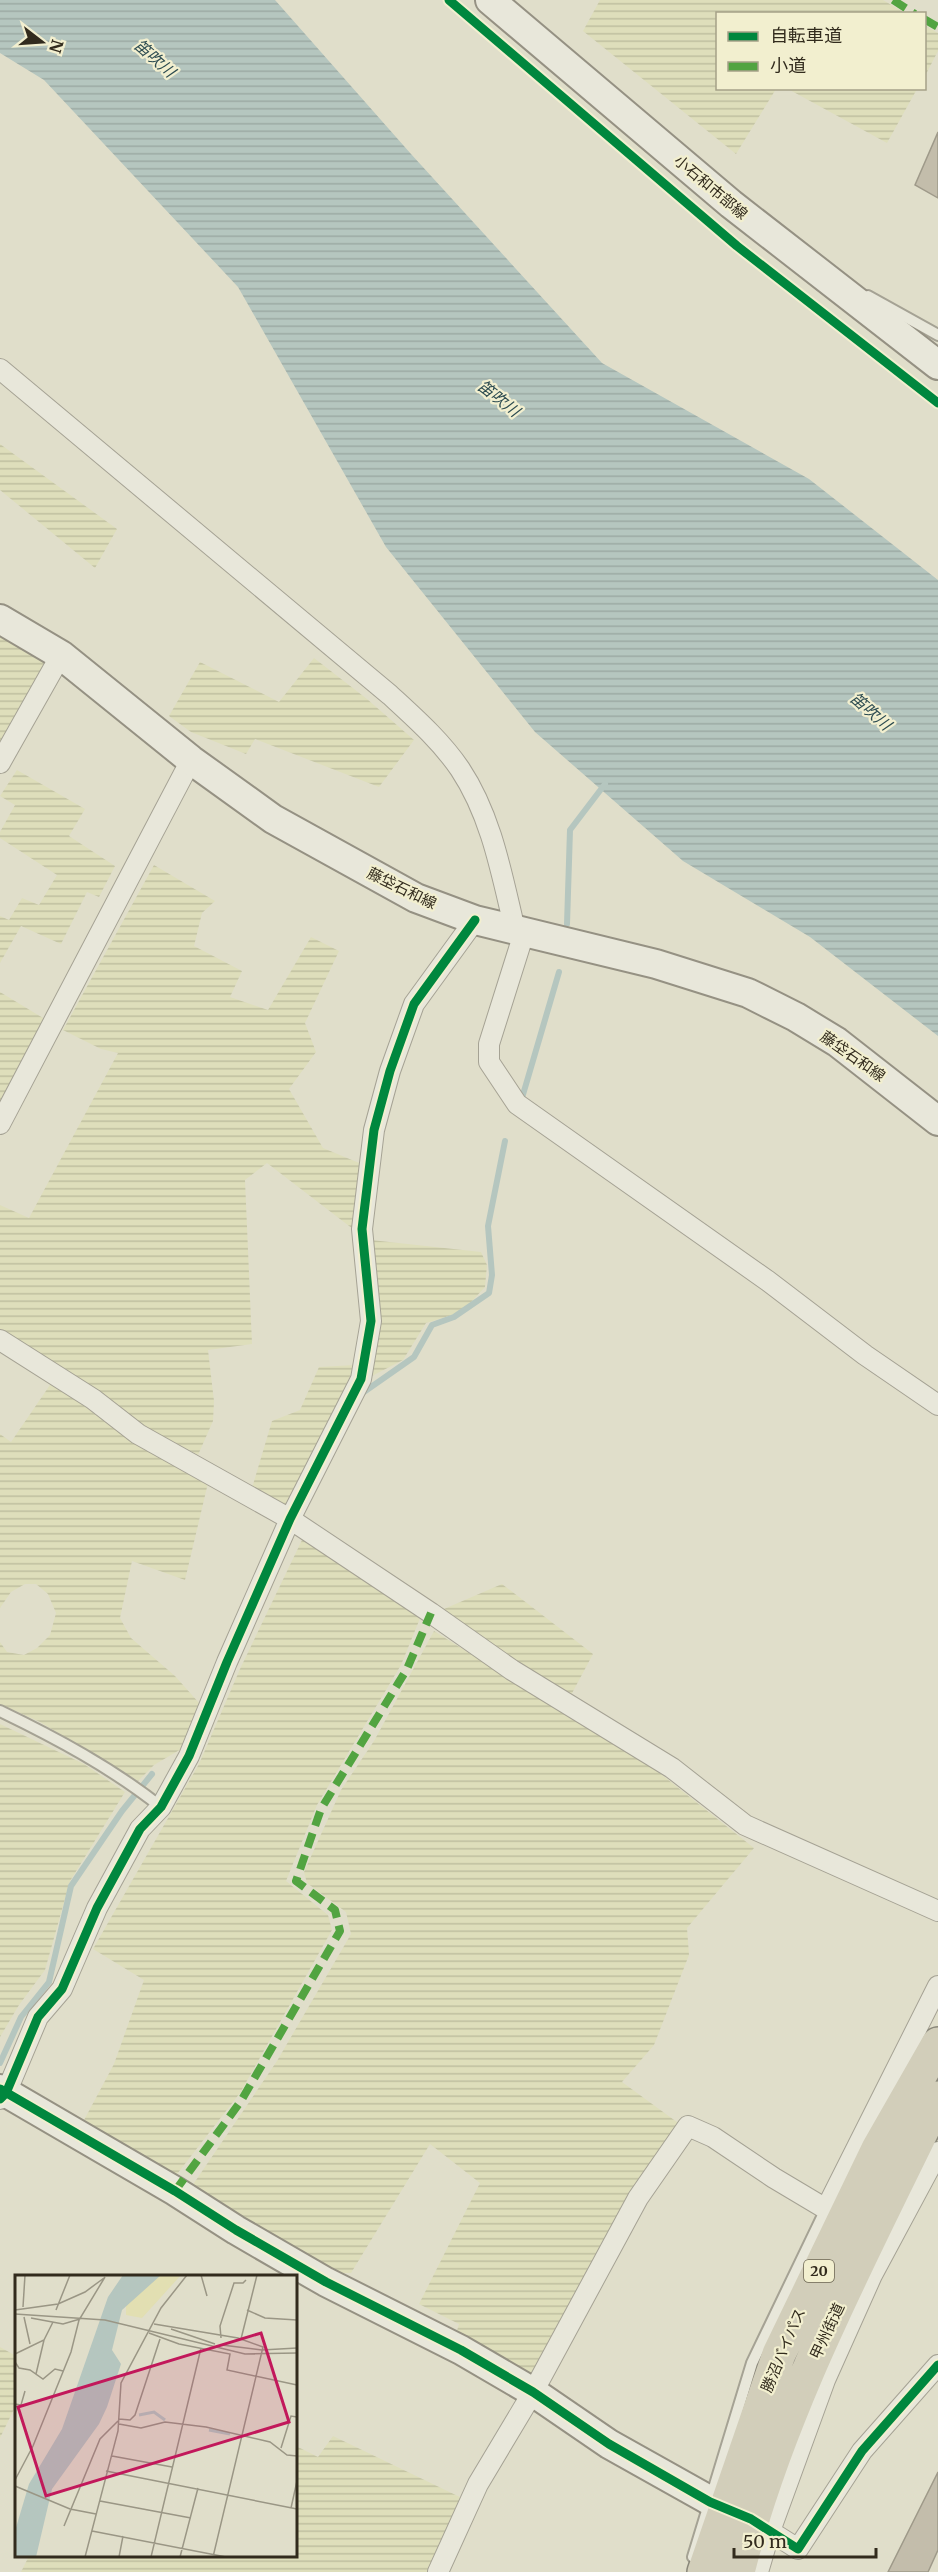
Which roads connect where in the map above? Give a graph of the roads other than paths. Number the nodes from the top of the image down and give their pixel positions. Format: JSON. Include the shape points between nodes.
{"nodes":[{"id":1,"x":490,"y":0,"type":"edge"},
{"id":2,"x":846,"y":294,"type":"junction"},
{"id":3,"x":938,"y":335,"type":"edge"},
{"id":4,"x":938,"y":365,"type":"edge"},
{"id":5,"x":0,"y":369,"type":"edge"},
{"id":6,"x":0,"y":619,"type":"edge"},
{"id":7,"x":61,"y":655,"type":"junction"},
{"id":8,"x":190,"y":760,"type":"junction"},
{"id":9,"x":0,"y":763,"type":"edge"},
{"id":10,"x":475,"y":920,"type":"junction"},
{"id":11,"x":522,"y":932,"type":"junction"},
{"id":12,"x":938,"y":1121,"type":"edge"},
{"id":13,"x":0,"y":1124,"type":"edge"},
{"id":14,"x":0,"y":1340,"type":"edge"},
{"id":15,"x":938,"y":1405,"type":"edge"},
{"id":16,"x":290,"y":1520,"type":"junction"},
{"id":17,"x":0,"y":1711,"type":"edge"},
{"id":18,"x":155,"y":1802,"type":"junction"},
{"id":19,"x":938,"y":1911,"type":"edge"},
{"id":20,"x":938,"y":1986,"type":"edge"},
{"id":21,"x":938,"y":2044,"type":"edge"},
{"id":22,"x":2,"y":2094,"type":"edge"},
{"id":23,"x":938,"y":2098,"type":"edge"},
{"id":24,"x":938,"y":2152,"type":"edge"},
{"id":25,"x":826,"y":2209,"type":"junction"},
{"id":26,"x":938,"y":2364,"type":"edge"},
{"id":27,"x":532,"y":2392,"type":"junction"},
{"id":28,"x":739,"y":2515,"type":"junction"},
{"id":29,"x":438,"y":2572,"type":"edge"},
{"id":30,"x":689,"y":2572,"type":"edge"},
{"id":31,"x":704,"y":2572,"type":"edge"},
{"id":32,"x":738,"y":2572,"type":"edge"},
{"id":33,"x":758,"y":2572,"type":"edge"}],
"edges":[{"from":1,"to":2,"type":"main road","name":"小石和市部線","via":[[731,204]]},
{"from":2,"to":3,"type":"lane","via":[[860,292]]},
{"from":2,"to":4,"type":"main road","name":"小石和市部線"},
{"from":5,"to":11,"type":"street","via":[[390,695],[432,736],[460,770],[486,820]]},
{"from":6,"to":7,"type":"main road","name":"藤垈石和線"},
{"from":7,"to":8,"type":"main road","name":"藤垈石和線"},
{"from":7,"to":9,"type":"street"},
{"from":8,"to":10,"type":"main road","name":"藤垈石和線","via":[[273,819],[416,898]]},
{"from":8,"to":13,"type":"street"},
{"from":10,"to":11,"type":"main road","name":"藤垈石和線"},
{"from":10,"to":16,"type":"street","via":[[414,1004],[390,1071],[374,1130],[362,1229],[371,1322],[361,1379]]},
{"from":11,"to":12,"type":"main road","name":"藤垈石和線","via":[[656,964],[748,993],[796,1017],[866,1063]]},
{"from":11,"to":15,"type":"street","via":[[489,1044],[489,1062],[518,1104]]},
{"from":14,"to":16,"type":"street","via":[[93,1399],[138,1434]]},
{"from":16,"to":18,"type":"street","via":[[189,1756]]},
{"from":16,"to":19,"type":"street","via":[[512,1670],[672,1768],[745,1825]]},
{"from":17,"to":18,"type":"lane","via":[[82,1753]]},
{"from":18,"to":22,"type":"street","via":[[97,1908],[62,1989],[38,2017]]},
{"from":20,"to":25,"type":"street"},
{"from":21,"to":28,"type":"highway","name":"勝沼バイパス","number":"20","via":[[878,2149],[779,2354]]},
{"from":22,"to":27,"type":"main road","via":[[326,2282],[461,2350]]},
{"from":23,"to":28,"type":"highway","name":"甲州街道","number":"20"},
{"from":24,"to":28,"type":"street","via":[[872,2275],[825,2380]]},
{"from":25,"to":27,"type":"street","via":[[713,2137],[688,2126],[638,2198]]},
{"from":25,"to":28,"type":"lane","via":[[752,2363]]},
{"from":26,"to":28,"type":"street","via":[[862,2451],[798,2549]]},
{"from":27,"to":28,"type":"main road","via":[[609,2444]]},
{"from":27,"to":29,"type":"street","via":[[478,2484]]},
{"from":28,"to":30,"type":"lane"},
{"from":28,"to":31,"type":"highway","name":"勝沼バイパス","number":"20"},
{"from":28,"to":32,"type":"highway","name":"甲州街道","number":"20"},
{"from":28,"to":33,"type":"street"}]}
